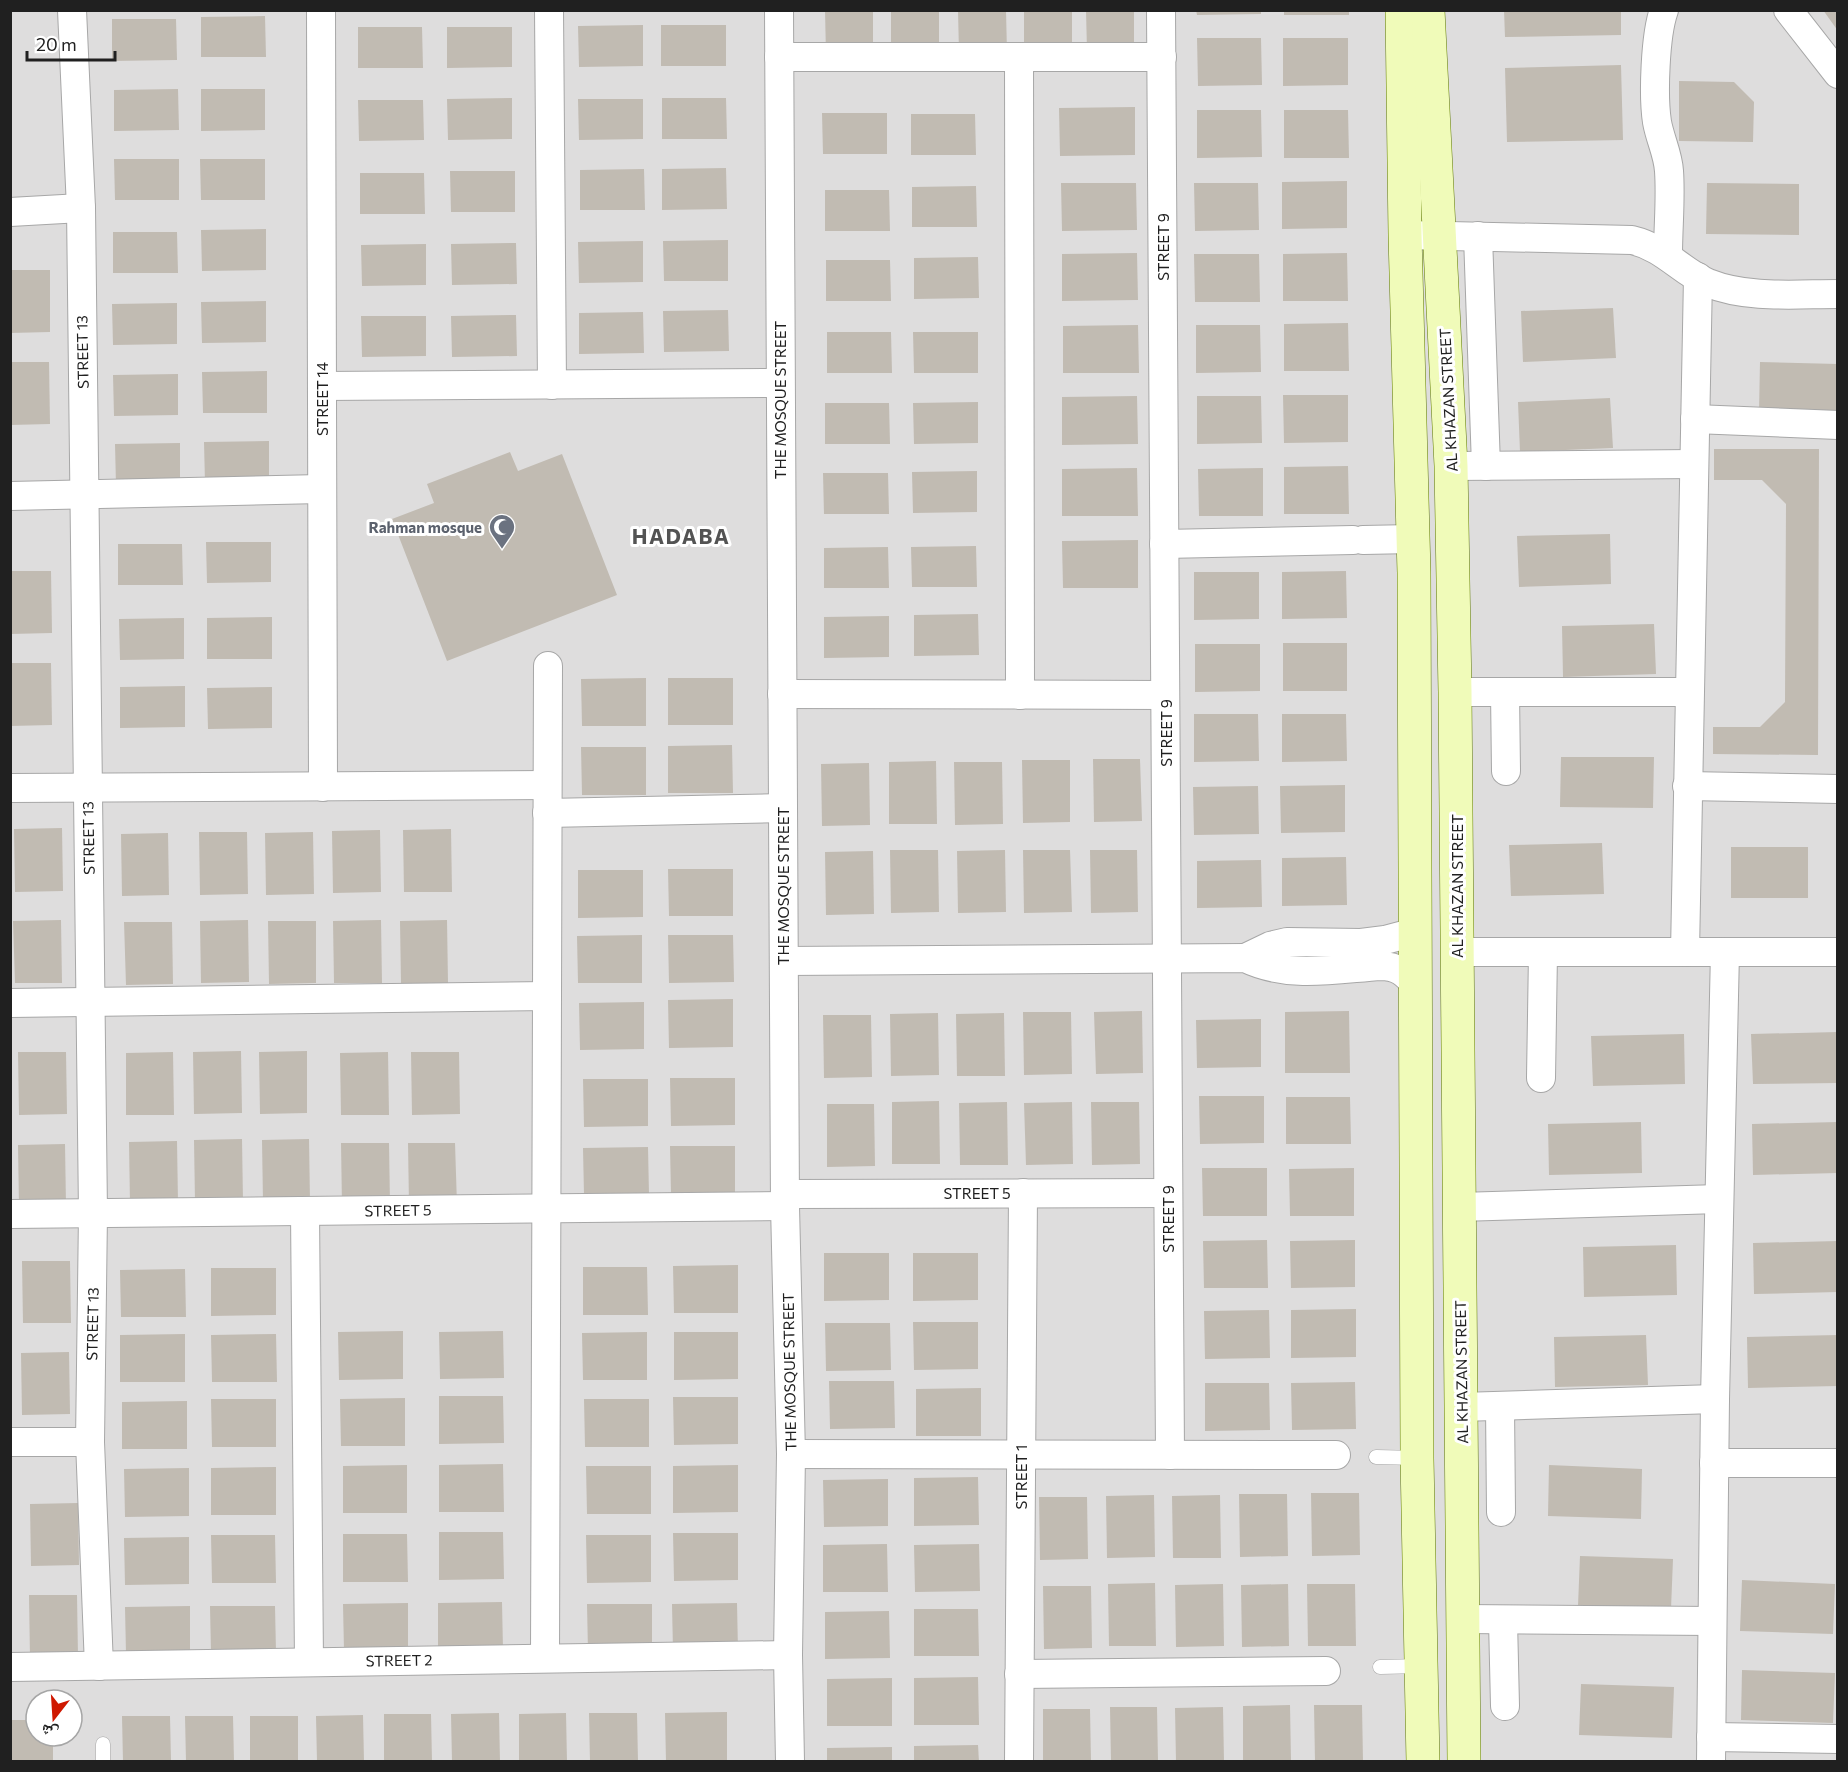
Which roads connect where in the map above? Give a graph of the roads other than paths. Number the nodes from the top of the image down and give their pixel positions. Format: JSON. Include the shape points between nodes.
{"nodes":[{"id":1,"x":72,"y":10,"type":"edge"},
{"id":2,"x":321,"y":10,"type":"edge"},
{"id":3,"x":549,"y":10,"type":"edge"},
{"id":4,"x":779,"y":10,"type":"edge"},
{"id":5,"x":1161,"y":10,"type":"edge"},
{"id":6,"x":1402,"y":10,"type":"edge"},
{"id":7,"x":1428,"y":10,"type":"edge"},
{"id":8,"x":1664,"y":10,"type":"edge"},
{"id":9,"x":1788,"y":10,"type":"edge"},
{"id":10,"x":779,"y":57,"type":"junction"},
{"id":11,"x":1019,"y":57,"type":"junction"},
{"id":12,"x":1162,"y":57,"type":"junction"},
{"id":13,"x":1838,"y":74,"type":"edge"},
{"id":14,"x":81,"y":208,"type":"junction"},
{"id":15,"x":10,"y":212,"type":"edge"},
{"id":16,"x":1405,"y":235,"type":"junction"},
{"id":17,"x":1439,"y":236,"type":"junction"},
{"id":18,"x":1478,"y":236,"type":"junction"},
{"id":19,"x":1668,"y":255,"type":"junction"},
{"id":20,"x":1698,"y":277,"type":"junction"},
{"id":21,"x":1838,"y":294,"type":"edge"},
{"id":22,"x":780,"y":383,"type":"junction"},
{"id":23,"x":552,"y":385,"type":"junction"},
{"id":24,"x":322,"y":386,"type":"junction"},
{"id":25,"x":1695,"y":419,"type":"junction"},
{"id":26,"x":1838,"y":425,"type":"edge"},
{"id":27,"x":1694,"y":464,"type":"junction"},
{"id":28,"x":1451,"y":466,"type":"junction"},
{"id":29,"x":1486,"y":466,"type":"junction"},
{"id":30,"x":321,"y":489,"type":"junction"},
{"id":31,"x":84,"y":494,"type":"junction"},
{"id":32,"x":10,"y":496,"type":"edge"},
{"id":33,"x":1413,"y":539,"type":"junction"},
{"id":34,"x":1164,"y":544,"type":"junction"},
{"id":35,"x":548,"y":666,"type":"dead end"},
{"id":36,"x":1455,"y":692,"type":"junction"},
{"id":37,"x":1505,"y":692,"type":"junction"},
{"id":38,"x":1689,"y":692,"type":"junction"},
{"id":39,"x":782,"y":694,"type":"junction"},
{"id":40,"x":1020,"y":695,"type":"junction"},
{"id":41,"x":1165,"y":695,"type":"junction"},
{"id":42,"x":1506,"y":771,"type":"dead end"},
{"id":43,"x":547,"y":785,"type":"junction"},
{"id":44,"x":1687,"y":786,"type":"junction"},
{"id":45,"x":323,"y":787,"type":"junction"},
{"id":46,"x":10,"y":788,"type":"edge"},
{"id":47,"x":88,"y":788,"type":"junction"},
{"id":48,"x":1838,"y":789,"type":"edge"},
{"id":49,"x":783,"y":808,"type":"junction"},
{"id":50,"x":547,"y":813,"type":"junction"},
{"id":51,"x":1415,"y":932,"type":"junction"},
{"id":52,"x":1457,"y":952,"type":"junction"},
{"id":53,"x":1543,"y":952,"type":"junction"},
{"id":54,"x":1685,"y":952,"type":"junction"},
{"id":55,"x":1725,"y":952,"type":"junction"},
{"id":56,"x":1838,"y":952,"type":"edge"},
{"id":57,"x":1245,"y":958,"type":"junction"},
{"id":58,"x":1167,"y":959,"type":"junction"},
{"id":59,"x":784,"y":961,"type":"junction"},
{"id":60,"x":1415,"y":985,"type":"junction"},
{"id":61,"x":547,"y":996,"type":"junction"},
{"id":62,"x":90,"y":1002,"type":"junction"},
{"id":63,"x":10,"y":1003,"type":"edge"},
{"id":64,"x":1541,"y":1078,"type":"dead end"},
{"id":65,"x":1023,"y":1193,"type":"junction"},
{"id":66,"x":1168,"y":1193,"type":"junction"},
{"id":67,"x":1719,"y":1199,"type":"junction"},
{"id":68,"x":786,"y":1200,"type":"junction"},
{"id":69,"x":1459,"y":1207,"type":"junction"},
{"id":70,"x":546,"y":1209,"type":"junction"},
{"id":71,"x":305,"y":1211,"type":"junction"},
{"id":72,"x":93,"y":1213,"type":"junction"},
{"id":73,"x":10,"y":1214,"type":"edge"},
{"id":74,"x":1714,"y":1399,"type":"junction"},
{"id":75,"x":1500,"y":1406,"type":"junction"},
{"id":76,"x":1461,"y":1407,"type":"junction"},
{"id":77,"x":10,"y":1442,"type":"edge"},
{"id":78,"x":90,"y":1442,"type":"junction"},
{"id":79,"x":791,"y":1454,"type":"junction"},
{"id":80,"x":1021,"y":1454,"type":"junction"},
{"id":81,"x":1170,"y":1455,"type":"junction"},
{"id":82,"x":1336,"y":1455,"type":"dead end"},
{"id":83,"x":1376,"y":1457,"type":"dead end"},
{"id":84,"x":1417,"y":1458,"type":"junction"},
{"id":85,"x":1714,"y":1463,"type":"junction"},
{"id":86,"x":1838,"y":1463,"type":"edge"},
{"id":87,"x":1501,"y":1512,"type":"dead end"},
{"id":88,"x":1463,"y":1619,"type":"junction"},
{"id":89,"x":1503,"y":1620,"type":"junction"},
{"id":90,"x":1712,"y":1621,"type":"junction"},
{"id":91,"x":788,"y":1655,"type":"junction"},
{"id":92,"x":545,"y":1658,"type":"junction"},
{"id":93,"x":309,"y":1662,"type":"junction"},
{"id":94,"x":99,"y":1666,"type":"junction"},
{"id":95,"x":1421,"y":1666,"type":"junction"},
{"id":96,"x":10,"y":1667,"type":"edge"},
{"id":97,"x":1380,"y":1667,"type":"dead end"},
{"id":98,"x":1326,"y":1671,"type":"dead end"},
{"id":99,"x":1019,"y":1674,"type":"junction"},
{"id":100,"x":1505,"y":1706,"type":"dead end"},
{"id":101,"x":1838,"y":1739,"type":"edge"},
{"id":102,"x":103,"y":1744,"type":"dead end"},
{"id":103,"x":1711,"y":1749,"type":"edge"},
{"id":104,"x":103,"y":1761,"type":"edge"},
{"id":105,"x":790,"y":1761,"type":"edge"},
{"id":106,"x":1019,"y":1761,"type":"edge"},
{"id":107,"x":1423,"y":1761,"type":"edge"},
{"id":108,"x":1464,"y":1761,"type":"edge"}],
"edges":[{"from":1,"to":14,"type":"street","name":"STREET 13"},
{"from":2,"to":24,"type":"street","name":"STREET 14"},
{"from":3,"to":23,"type":"street"},
{"from":4,"to":10,"type":"street","name":"THE MOSQUE STREET"},
{"from":5,"to":12,"type":"street","name":"STREET 9"},
{"from":6,"to":16,"type":"main road"},
{"from":7,"to":17,"type":"main road","name":"AL KHAZAN STREET"},
{"from":8,"to":19,"type":"street","via":[[1655,99],[1669,171]]},
{"from":9,"to":13,"type":"street"},
{"from":10,"to":11,"type":"street"},
{"from":10,"to":22,"type":"street","name":"THE MOSQUE STREET"},
{"from":11,"to":12,"type":"street"},
{"from":11,"to":40,"type":"street"},
{"from":12,"to":34,"type":"street","name":"STREET 9"},
{"from":14,"to":15,"type":"street"},
{"from":14,"to":31,"type":"street","name":"STREET 13"},
{"from":16,"to":17,"type":"street"},
{"from":16,"to":33,"type":"main road"},
{"from":17,"to":18,"type":"street"},
{"from":17,"to":28,"type":"main road","name":"AL KHAZAN STREET"},
{"from":18,"to":19,"type":"street","via":[[1626,239]]},
{"from":18,"to":29,"type":"street"},
{"from":19,"to":20,"type":"street"},
{"from":20,"to":21,"type":"street","via":[[1746,293]]},
{"from":20,"to":25,"type":"street"},
{"from":22,"to":23,"type":"street"},
{"from":22,"to":39,"type":"street","name":"THE MOSQUE STREET"},
{"from":23,"to":24,"type":"street"},
{"from":24,"to":30,"type":"street","name":"STREET 14"},
{"from":25,"to":26,"type":"street"},
{"from":25,"to":27,"type":"street"},
{"from":27,"to":29,"type":"street"},
{"from":27,"to":38,"type":"street"},
{"from":28,"to":29,"type":"street"},
{"from":28,"to":36,"type":"main road","name":"AL KHAZAN STREET"},
{"from":30,"to":31,"type":"street"},
{"from":30,"to":45,"type":"street","name":"STREET 14"},
{"from":31,"to":32,"type":"street"},
{"from":31,"to":47,"type":"street","name":"STREET 13"},
{"from":33,"to":34,"type":"street"},
{"from":33,"to":51,"type":"main road"},
{"from":34,"to":41,"type":"street","name":"STREET 9"},
{"from":35,"to":43,"type":"street"},
{"from":36,"to":37,"type":"street"},
{"from":36,"to":52,"type":"main road","name":"AL KHAZAN STREET"},
{"from":37,"to":38,"type":"street"},
{"from":37,"to":42,"type":"street"},
{"from":38,"to":44,"type":"street"},
{"from":39,"to":40,"type":"street"},
{"from":39,"to":49,"type":"street","name":"THE MOSQUE STREET"},
{"from":40,"to":41,"type":"street"},
{"from":41,"to":58,"type":"street","name":"STREET 9"},
{"from":43,"to":45,"type":"street"},
{"from":43,"to":50,"type":"street"},
{"from":44,"to":48,"type":"street"},
{"from":44,"to":54,"type":"street"},
{"from":45,"to":47,"type":"street"},
{"from":46,"to":47,"type":"street"},
{"from":47,"to":62,"type":"street","name":"STREET 13"},
{"from":49,"to":50,"type":"street"},
{"from":49,"to":59,"type":"street","name":"THE MOSQUE STREET"},
{"from":50,"to":61,"type":"street"},
{"from":51,"to":57,"type":"street","via":[[1361,942],[1287,942]]},
{"from":51,"to":60,"type":"main road"},
{"from":52,"to":53,"type":"street"},
{"from":52,"to":69,"type":"main road","name":"AL KHAZAN STREET"},
{"from":53,"to":54,"type":"street"},
{"from":53,"to":64,"type":"street"},
{"from":54,"to":55,"type":"street"},
{"from":55,"to":56,"type":"street"},
{"from":55,"to":67,"type":"street"},
{"from":57,"to":58,"type":"street"},
{"from":57,"to":60,"type":"street","via":[[1266,967],[1297,972],[1387,966],[1402,971]]},
{"from":58,"to":59,"type":"street"},
{"from":58,"to":66,"type":"street","name":"STREET 9"},
{"from":59,"to":68,"type":"street","name":"THE MOSQUE STREET"},
{"from":60,"to":84,"type":"main road"},
{"from":61,"to":62,"type":"street"},
{"from":61,"to":70,"type":"street"},
{"from":62,"to":63,"type":"street"},
{"from":62,"to":72,"type":"street","name":"STREET 13"},
{"from":65,"to":66,"type":"street","name":"STREET 5"},
{"from":65,"to":68,"type":"street","name":"STREET 5"},
{"from":65,"to":80,"type":"street","name":"STREET 1"},
{"from":66,"to":81,"type":"street","name":"STREET 9"},
{"from":67,"to":69,"type":"street"},
{"from":67,"to":74,"type":"street"},
{"from":68,"to":70,"type":"street","name":"STREET 5"},
{"from":68,"to":79,"type":"street","name":"THE MOSQUE STREET"},
{"from":69,"to":76,"type":"main road","name":"AL KHAZAN STREET"},
{"from":70,"to":71,"type":"street","name":"STREET 5"},
{"from":70,"to":92,"type":"street"},
{"from":71,"to":72,"type":"street","name":"STREET 5"},
{"from":71,"to":93,"type":"street"},
{"from":72,"to":73,"type":"street","name":"STREET 5"},
{"from":72,"to":78,"type":"street","name":"STREET 13"},
{"from":74,"to":75,"type":"street"},
{"from":74,"to":85,"type":"street"},
{"from":75,"to":76,"type":"street"},
{"from":75,"to":87,"type":"street"},
{"from":76,"to":88,"type":"main road","name":"AL KHAZAN STREET"},
{"from":77,"to":78,"type":"street"},
{"from":78,"to":94,"type":"street","name":"STREET 13"},
{"from":79,"to":80,"type":"street"},
{"from":79,"to":91,"type":"street","name":"THE MOSQUE STREET"},
{"from":80,"to":81,"type":"street"},
{"from":80,"to":99,"type":"street","name":"STREET 1"},
{"from":81,"to":82,"type":"street"},
{"from":83,"to":84,"type":"lane"},
{"from":84,"to":95,"type":"main road"},
{"from":85,"to":86,"type":"street"},
{"from":85,"to":90,"type":"street"},
{"from":88,"to":89,"type":"street"},
{"from":88,"to":108,"type":"main road","name":"AL KHAZAN STREET"},
{"from":89,"to":90,"type":"street"},
{"from":89,"to":100,"type":"street"},
{"from":90,"to":103,"type":"street"},
{"from":91,"to":92,"type":"street","name":"STREET 2"},
{"from":91,"to":105,"type":"street","name":"THE MOSQUE STREET"},
{"from":92,"to":93,"type":"street","name":"STREET 2"},
{"from":93,"to":94,"type":"street","name":"STREET 2"},
{"from":94,"to":96,"type":"street","name":"STREET 2"},
{"from":95,"to":97,"type":"lane"},
{"from":95,"to":107,"type":"main road"},
{"from":98,"to":99,"type":"street"},
{"from":99,"to":106,"type":"street","name":"STREET 1"},
{"from":101,"to":103,"type":"street"},
{"from":102,"to":104,"type":"lane"}]}
